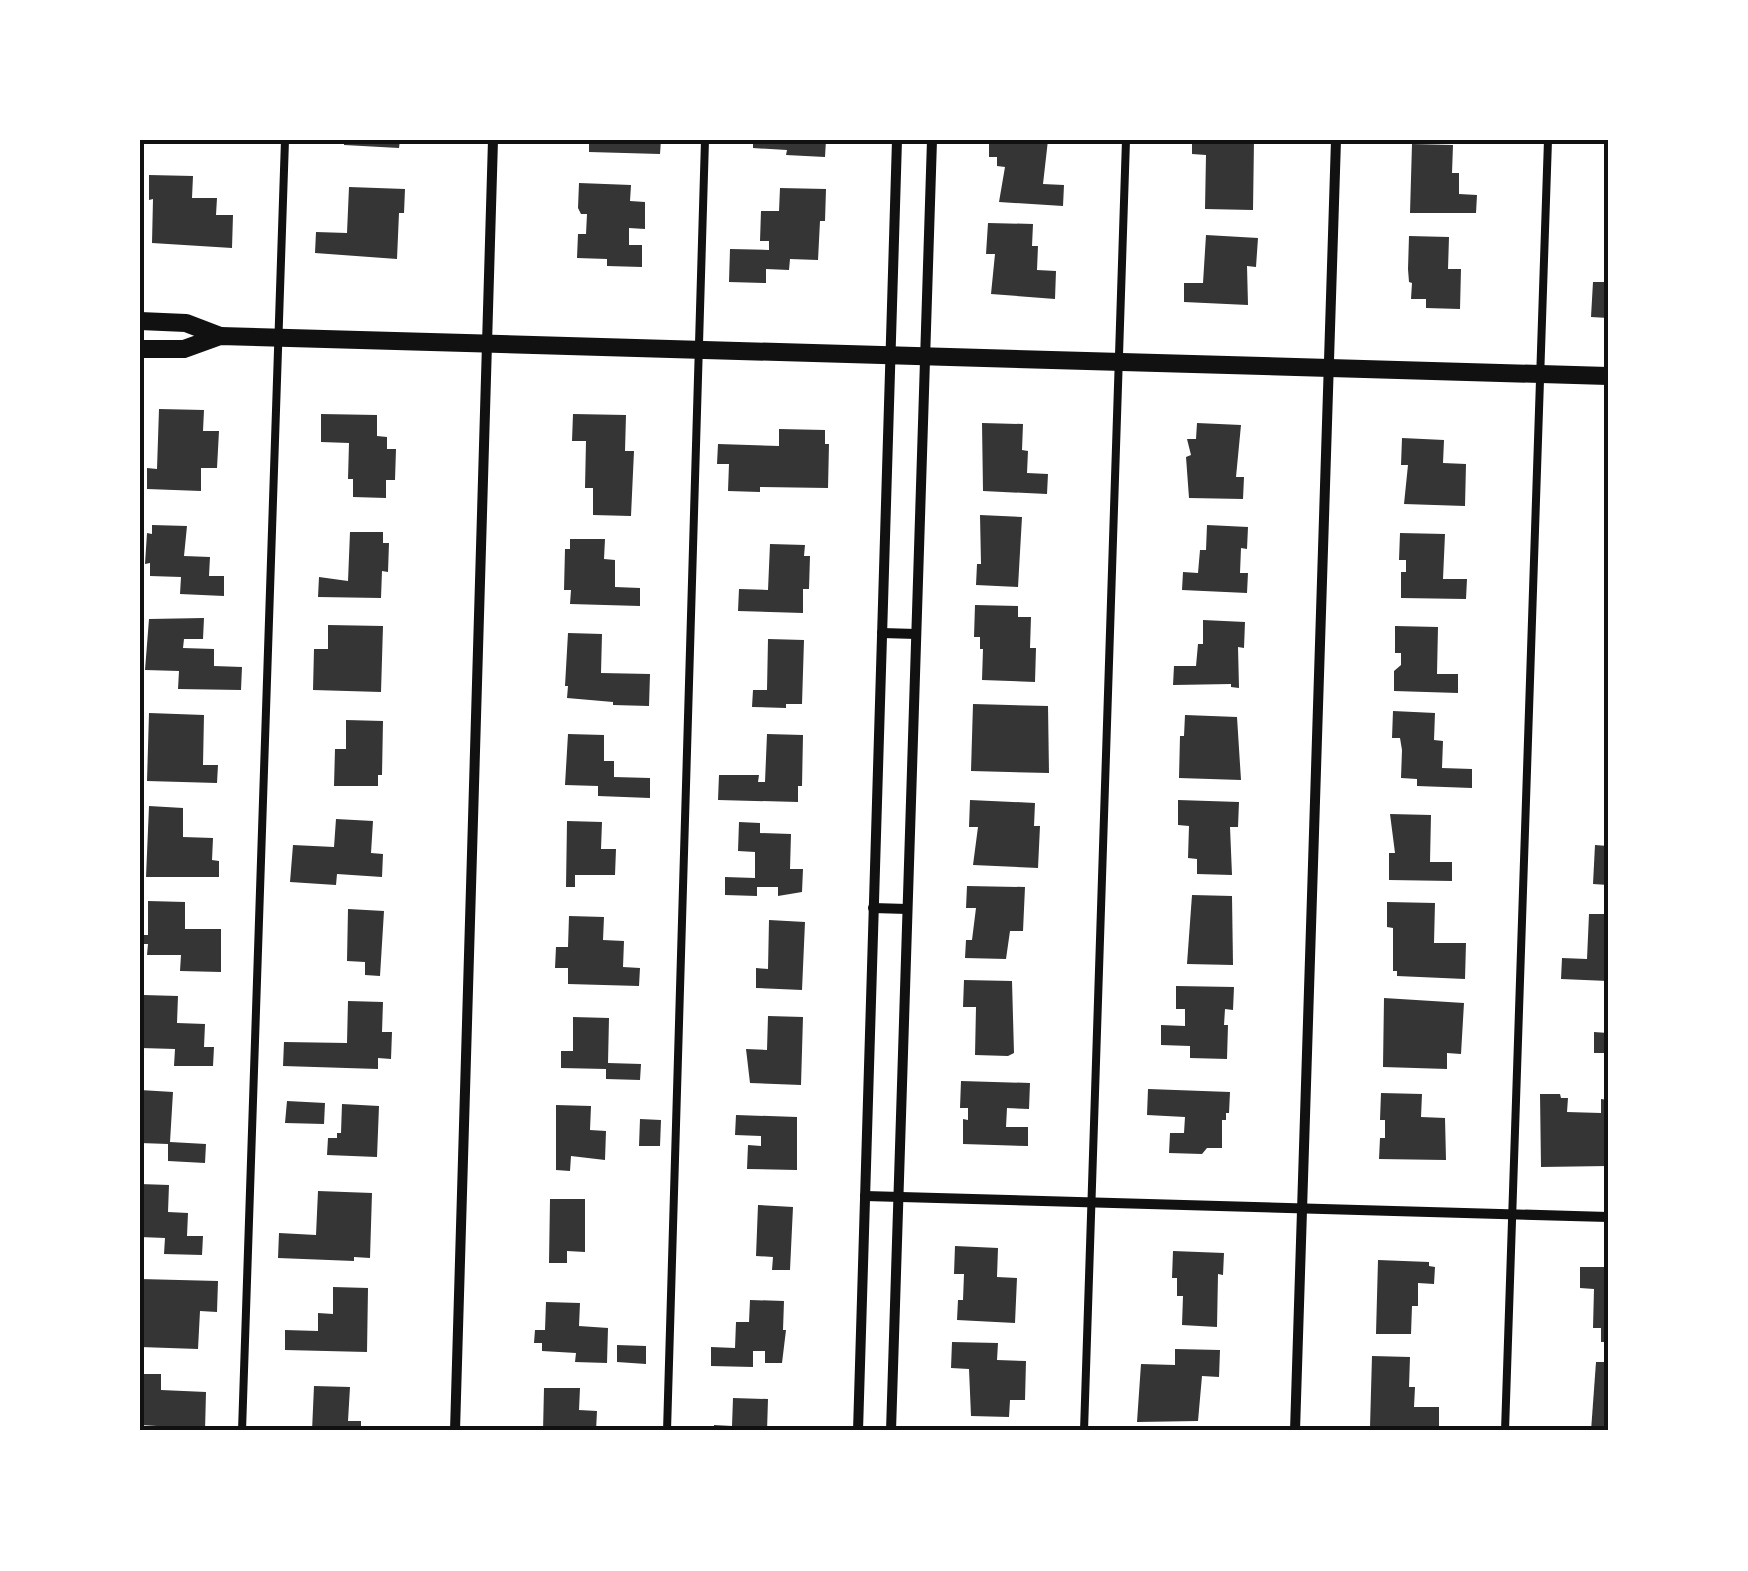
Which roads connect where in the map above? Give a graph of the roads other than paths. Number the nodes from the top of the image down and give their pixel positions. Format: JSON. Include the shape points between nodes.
{"nodes":[{"id":1,"x":284,"y":140,"type":"edge"},
{"id":2,"x":493,"y":140,"type":"edge"},
{"id":3,"x":705,"y":140,"type":"edge"},
{"id":4,"x":897,"y":140,"type":"edge"},
{"id":5,"x":932,"y":140,"type":"edge"},
{"id":6,"x":1126,"y":140,"type":"edge"},
{"id":7,"x":1336,"y":140,"type":"edge"},
{"id":8,"x":1548,"y":140,"type":"edge"},
{"id":9,"x":140,"y":321,"type":"edge"},
{"id":10,"x":220,"y":336,"type":"junction"},
{"id":11,"x":279,"y":338,"type":"junction"},
{"id":12,"x":487,"y":343,"type":"junction"},
{"id":13,"x":140,"y":349,"type":"edge"},
{"id":14,"x":699,"y":349,"type":"junction"},
{"id":15,"x":890,"y":354,"type":"junction"},
{"id":16,"x":925,"y":355,"type":"junction"},
{"id":17,"x":1120,"y":362,"type":"junction"},
{"id":18,"x":1328,"y":367,"type":"junction"},
{"id":19,"x":1540,"y":374,"type":"junction"},
{"id":20,"x":1608,"y":376,"type":"edge"},
{"id":21,"x":882,"y":633,"type":"junction"},
{"id":22,"x":916,"y":634,"type":"junction"},
{"id":23,"x":874,"y":908,"type":"junction"},
{"id":24,"x":907,"y":909,"type":"junction"},
{"id":25,"x":865,"y":1196,"type":"junction"},
{"id":26,"x":898,"y":1197,"type":"junction"},
{"id":27,"x":1091,"y":1201,"type":"junction"},
{"id":28,"x":1302,"y":1208,"type":"junction"},
{"id":29,"x":1512,"y":1214,"type":"junction"},
{"id":30,"x":1608,"y":1217,"type":"edge"},
{"id":31,"x":242,"y":1431,"type":"edge"},
{"id":32,"x":455,"y":1431,"type":"edge"},
{"id":33,"x":667,"y":1431,"type":"edge"},
{"id":34,"x":858,"y":1431,"type":"edge"},
{"id":35,"x":890,"y":1431,"type":"edge"},
{"id":36,"x":1084,"y":1431,"type":"edge"},
{"id":37,"x":1295,"y":1431,"type":"edge"},
{"id":38,"x":1504,"y":1431,"type":"edge"}],
"edges":[{"from":1,"to":11,"type":"lane"},
{"from":2,"to":12,"type":"street"},
{"from":3,"to":14,"type":"lane"},
{"from":4,"to":15,"type":"street"},
{"from":5,"to":16,"type":"street"},
{"from":6,"to":17,"type":"lane"},
{"from":7,"to":18,"type":"street"},
{"from":8,"to":19,"type":"lane"},
{"from":9,"to":10,"type":"street","via":[[186,323]]},
{"from":10,"to":11,"type":"street"},
{"from":10,"to":13,"type":"street","via":[[184,349]]},
{"from":11,"to":12,"type":"street"},
{"from":11,"to":31,"type":"lane"},
{"from":12,"to":14,"type":"street"},
{"from":12,"to":32,"type":"street"},
{"from":14,"to":15,"type":"street"},
{"from":14,"to":33,"type":"lane"},
{"from":15,"to":16,"type":"street"},
{"from":15,"to":21,"type":"street"},
{"from":16,"to":17,"type":"street"},
{"from":16,"to":22,"type":"street"},
{"from":17,"to":18,"type":"street"},
{"from":17,"to":27,"type":"lane"},
{"from":18,"to":19,"type":"street"},
{"from":18,"to":28,"type":"street"},
{"from":19,"to":20,"type":"street"},
{"from":19,"to":29,"type":"lane"},
{"from":21,"to":22,"type":"street"},
{"from":21,"to":23,"type":"street"},
{"from":22,"to":24,"type":"street"},
{"from":23,"to":24,"type":"street"},
{"from":23,"to":25,"type":"street"},
{"from":24,"to":26,"type":"street"},
{"from":25,"to":26,"type":"street"},
{"from":25,"to":34,"type":"street"},
{"from":26,"to":27,"type":"street"},
{"from":26,"to":35,"type":"street"},
{"from":27,"to":28,"type":"street"},
{"from":27,"to":36,"type":"lane"},
{"from":28,"to":29,"type":"street"},
{"from":28,"to":37,"type":"street"},
{"from":29,"to":30,"type":"street"},
{"from":29,"to":38,"type":"lane"}]}
